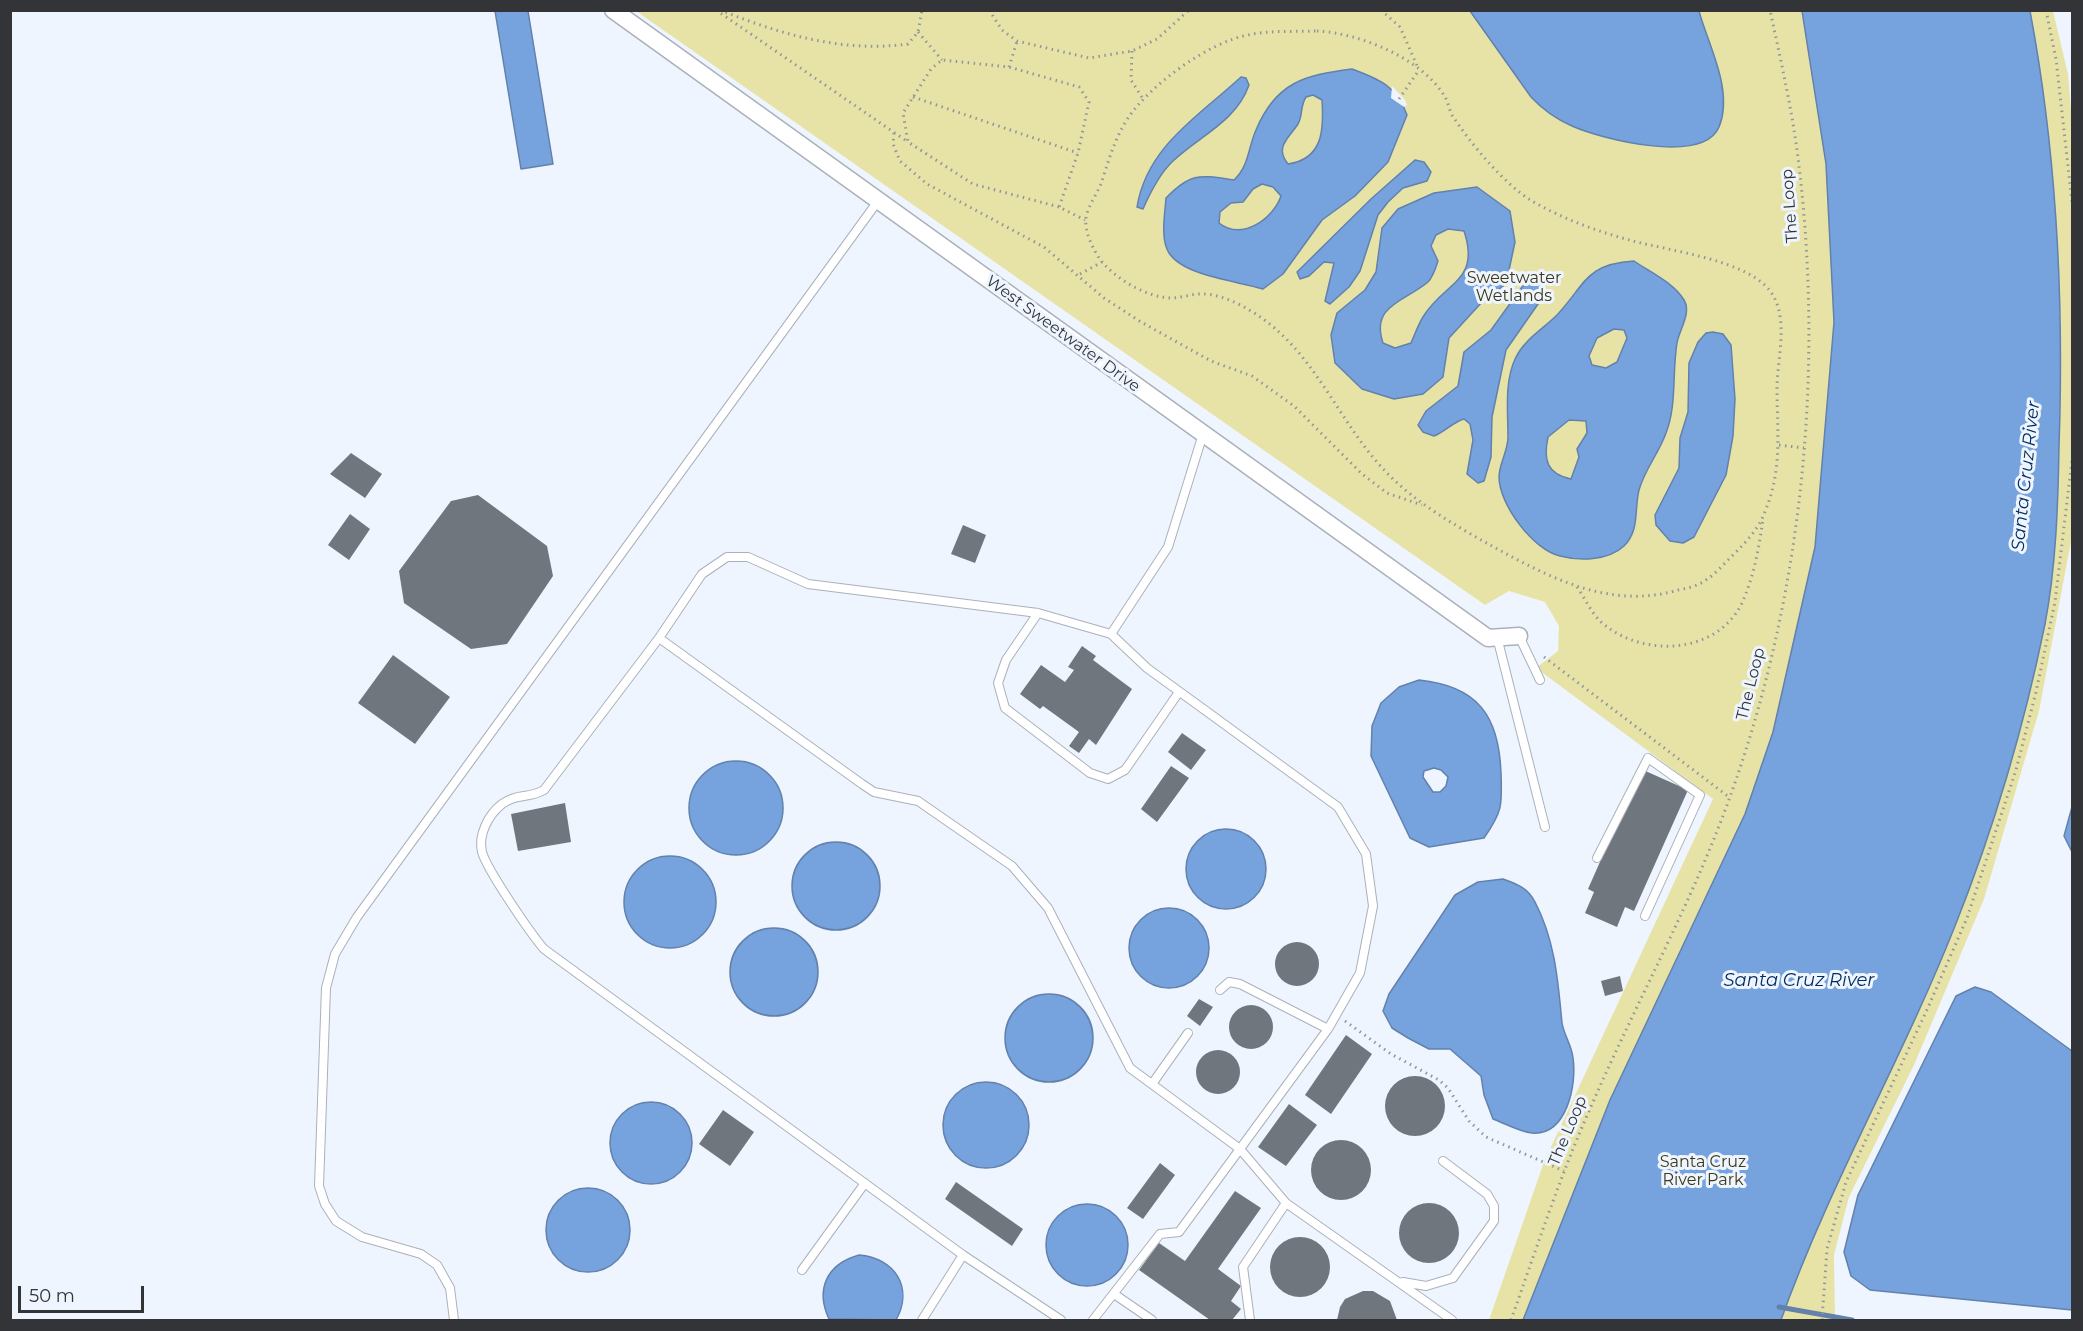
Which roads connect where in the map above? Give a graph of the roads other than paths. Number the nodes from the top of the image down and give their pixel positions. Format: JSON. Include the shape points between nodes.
{"nodes":[{"id":1,"x":613,"y":10,"type":"edge"},
{"id":2,"x":878,"y":201,"type":"junction"},
{"id":3,"x":1203,"y":435,"type":"junction"},
{"id":4,"x":1038,"y":613,"type":"junction"},
{"id":5,"x":1111,"y":634,"type":"junction"},
{"id":6,"x":1519,"y":636,"type":"joint"},
{"id":7,"x":659,"y":638,"type":"junction"},
{"id":8,"x":1497,"y":638,"type":"junction"},
{"id":9,"x":1540,"y":680,"type":"dead end"},
{"id":10,"x":1179,"y":692,"type":"junction"},
{"id":11,"x":1545,"y":827,"type":"dead end"},
{"id":12,"x":1597,"y":858,"type":"dead end"},
{"id":13,"x":1645,"y":916,"type":"dead end"},
{"id":14,"x":1220,"y":990,"type":"dead end"},
{"id":15,"x":1328,"y":1029,"type":"junction"},
{"id":16,"x":1188,"y":1033,"type":"dead end"},
{"id":17,"x":1152,"y":1084,"type":"junction"},
{"id":18,"x":1240,"y":1149,"type":"junction"},
{"id":19,"x":1443,"y":1161,"type":"dead end"},
{"id":20,"x":865,"y":1183,"type":"junction"},
{"id":21,"x":1286,"y":1203,"type":"junction"},
{"id":22,"x":963,"y":1255,"type":"junction"},
{"id":23,"x":802,"y":1270,"type":"dead end"},
{"id":24,"x":1399,"y":1282,"type":"junction"},
{"id":25,"x":1114,"y":1294,"type":"junction"},
{"id":26,"x":454,"y":1320,"type":"edge"},
{"id":27,"x":922,"y":1320,"type":"edge"},
{"id":28,"x":1061,"y":1320,"type":"edge"},
{"id":29,"x":1093,"y":1320,"type":"edge"},
{"id":30,"x":1152,"y":1320,"type":"edge"},
{"id":31,"x":1251,"y":1320,"type":"edge"},
{"id":32,"x":1452,"y":1320,"type":"edge"}],
"edges":[{"from":1,"to":2,"type":"street","name":"West Sweetwater Drive"},
{"from":2,"to":3,"type":"street","name":"West Sweetwater Drive"},
{"from":2,"to":26,"type":"lane","via":[[357,917],[335,954],[326,988],[319,1186],[336,1221],[362,1237],[421,1254],[437,1264],[450,1288]]},
{"from":3,"to":5,"type":"lane","via":[[1168,547]]},
{"from":3,"to":8,"type":"street","name":"West Sweetwater Drive","via":[[1488,638]]},
{"from":4,"to":5,"type":"lane"},
{"from":4,"to":7,"type":"lane","via":[[808,584],[748,557],[727,557],[702,574]]},
{"from":4,"to":10,"type":"lane","via":[[1006,660],[998,683],[1005,708],[1090,773],[1108,779],[1125,770]]},
{"from":5,"to":10,"type":"lane"},
{"from":6,"to":8,"type":"street"},
{"from":6,"to":9,"type":"lane"},
{"from":7,"to":17,"type":"lane","via":[[874,792],[918,801],[1012,866],[1048,908],[1130,1068]]},
{"from":7,"to":20,"type":"lane","via":[[544,790],[532,796],[515,796],[500,805],[482,831],[482,853],[530,933],[544,949]]},
{"from":8,"to":11,"type":"lane"},
{"from":10,"to":15,"type":"lane","via":[[1338,807],[1366,854],[1373,906],[1360,973]]},
{"from":12,"to":13,"type":"lane","via":[[1648,758],[1700,795]]},
{"from":14,"to":15,"type":"lane","via":[[1229,982],[1240,984]]},
{"from":15,"to":18,"type":"lane"},
{"from":16,"to":17,"type":"lane"},
{"from":17,"to":18,"type":"lane"},
{"from":18,"to":21,"type":"lane"},
{"from":18,"to":25,"type":"lane","via":[[1179,1232],[1160,1234]]},
{"from":19,"to":24,"type":"lane","via":[[1487,1194],[1494,1206],[1494,1221],[1453,1278],[1426,1286]]},
{"from":20,"to":22,"type":"lane"},
{"from":20,"to":23,"type":"lane"},
{"from":21,"to":24,"type":"lane"},
{"from":21,"to":31,"type":"lane","via":[[1243,1267]]},
{"from":22,"to":27,"type":"lane"},
{"from":22,"to":28,"type":"lane"},
{"from":24,"to":32,"type":"lane"},
{"from":25,"to":29,"type":"lane"},
{"from":25,"to":30,"type":"lane"}]}
